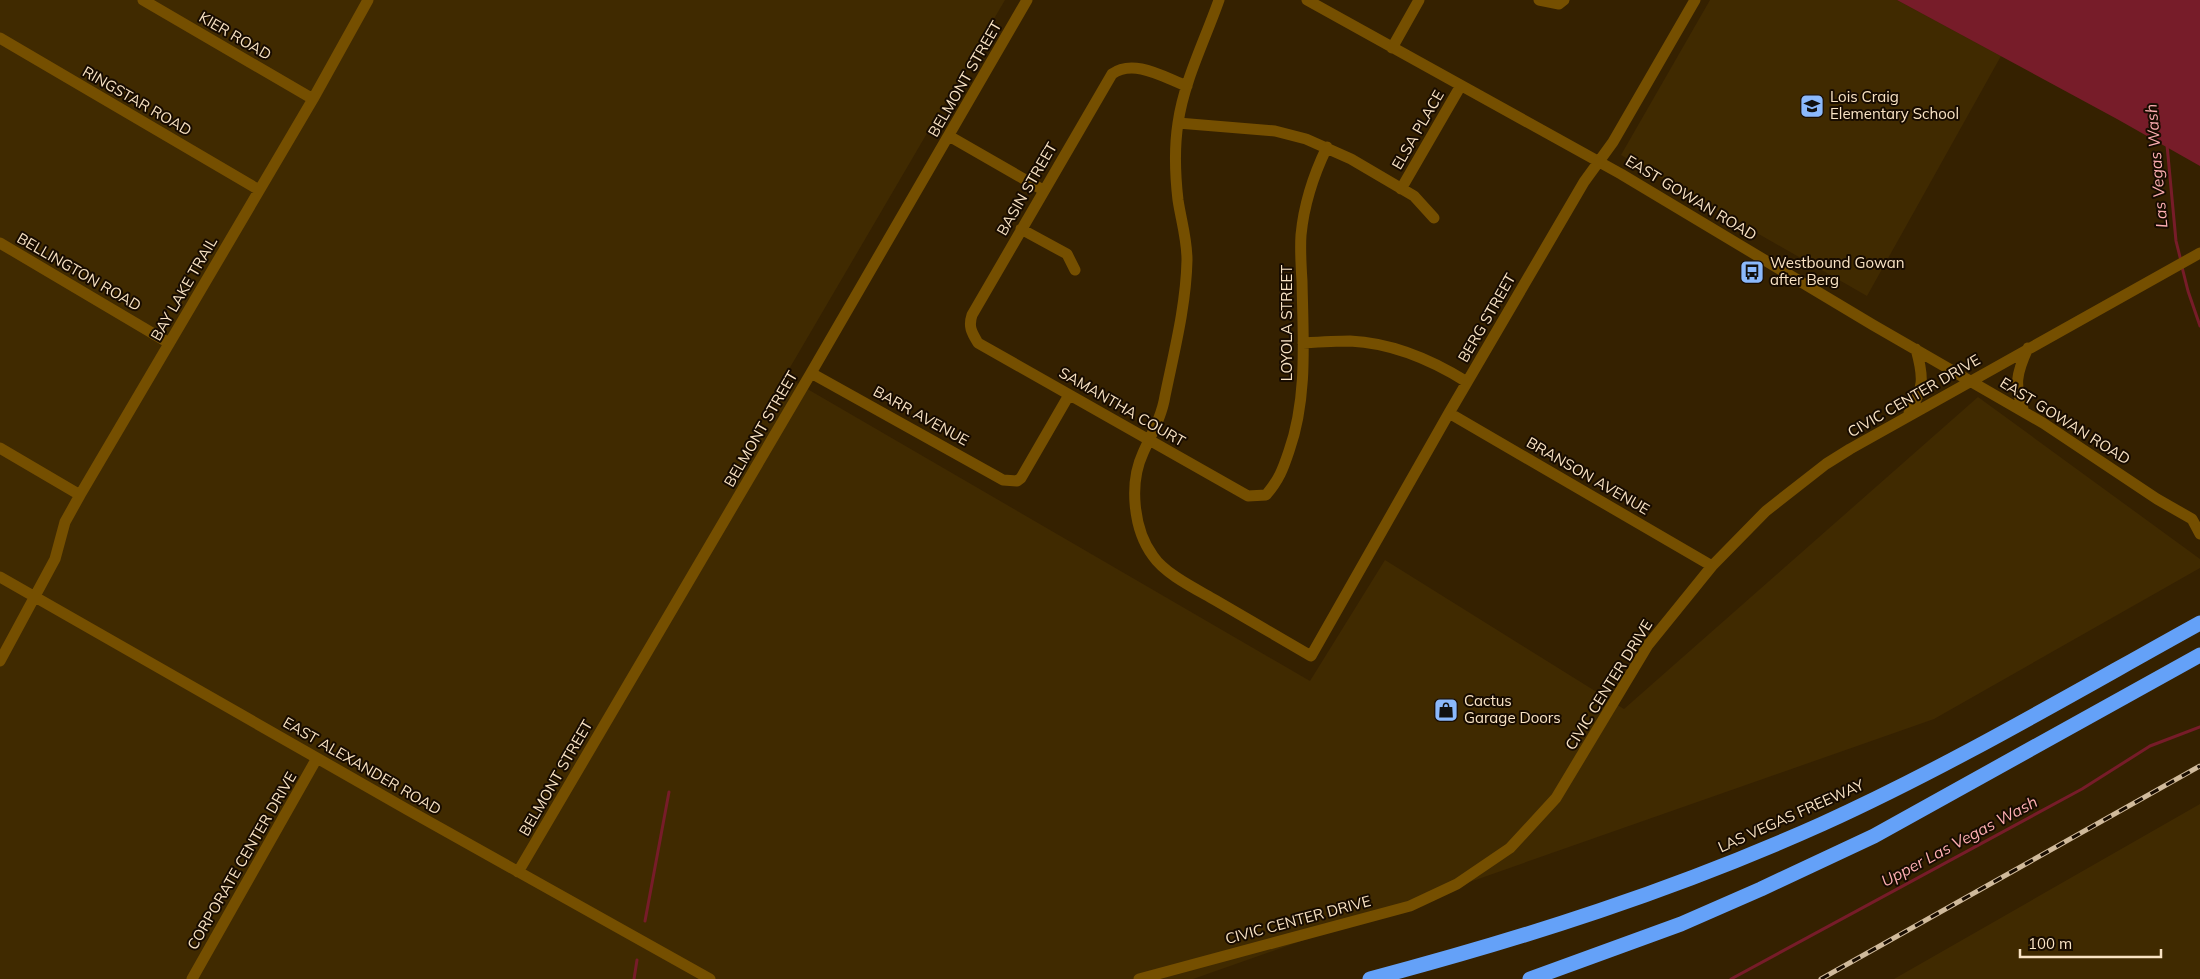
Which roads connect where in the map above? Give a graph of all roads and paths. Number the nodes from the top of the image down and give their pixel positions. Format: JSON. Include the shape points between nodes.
{"nodes":[{"id":1,"x":143,"y":0,"type":"edge"},
{"id":2,"x":368,"y":0,"type":"edge"},
{"id":3,"x":1027,"y":0,"type":"edge"},
{"id":4,"x":1219,"y":0,"type":"edge"},
{"id":5,"x":1307,"y":0,"type":"edge"},
{"id":6,"x":1419,"y":0,"type":"edge"},
{"id":7,"x":1539,"y":0,"type":"edge"},
{"id":8,"x":1695,"y":0,"type":"edge"},
{"id":9,"x":1562,"y":2,"type":"edge"},
{"id":10,"x":0,"y":38,"type":"edge"},
{"id":11,"x":1392,"y":48,"type":"junction"},
{"id":12,"x":1187,"y":86,"type":"junction"},
{"id":13,"x":1460,"y":87,"type":"junction"},
{"id":14,"x":313,"y":99,"type":"junction"},
{"id":15,"x":1178,"y":123,"type":"junction"},
{"id":16,"x":949,"y":136,"type":"junction"},
{"id":17,"x":1326,"y":147,"type":"junction"},
{"id":18,"x":1599,"y":162,"type":"junction"},
{"id":19,"x":1401,"y":189,"type":"junction"},
{"id":20,"x":259,"y":190,"type":"junction"},
{"id":21,"x":1044,"y":190,"type":"junction"},
{"id":22,"x":1434,"y":218,"type":"dead end"},
{"id":23,"x":1021,"y":228,"type":"junction"},
{"id":24,"x":0,"y":243,"type":"edge"},
{"id":25,"x":2200,"y":253,"type":"edge"},
{"id":26,"x":1075,"y":270,"type":"dead end"},
{"id":27,"x":970,"y":330,"type":"joint"},
{"id":28,"x":169,"y":342,"type":"junction"},
{"id":29,"x":1303,"y":343,"type":"junction"},
{"id":30,"x":2028,"y":348,"type":"junction"},
{"id":31,"x":1916,"y":349,"type":"junction"},
{"id":32,"x":811,"y":373,"type":"junction"},
{"id":33,"x":1971,"y":380,"type":"junction"},
{"id":34,"x":1467,"y":382,"type":"junction"},
{"id":35,"x":1069,"y":394,"type":"junction"},
{"id":36,"x":2024,"y":412,"type":"junction"},
{"id":37,"x":1449,"y":413,"type":"junction"},
{"id":38,"x":1908,"y":415,"type":"junction"},
{"id":39,"x":1149,"y":440,"type":"junction"},
{"id":40,"x":0,"y":448,"type":"edge"},
{"id":41,"x":80,"y":495,"type":"junction"},
{"id":42,"x":1266,"y":495,"type":"joint"},
{"id":43,"x":2200,"y":534,"type":"edge"},
{"id":44,"x":1712,"y":566,"type":"junction"},
{"id":45,"x":0,"y":577,"type":"edge"},
{"id":46,"x":35,"y":597,"type":"junction"},
{"id":47,"x":2200,"y":623,"type":"edge"},
{"id":48,"x":2200,"y":656,"type":"edge"},
{"id":49,"x":0,"y":661,"type":"edge"},
{"id":50,"x":317,"y":758,"type":"junction"},
{"id":51,"x":518,"y":872,"type":"junction"},
{"id":52,"x":192,"y":979,"type":"edge"},
{"id":53,"x":710,"y":979,"type":"edge"},
{"id":54,"x":1139,"y":979,"type":"edge"},
{"id":55,"x":1370,"y":979,"type":"edge"},
{"id":56,"x":1530,"y":979,"type":"edge"}],
"edges":[{"from":1,"to":14,"type":"street","name":"KIER ROAD"},
{"from":2,"to":14,"type":"street","name":"BAY LAKE TRAIL"},
{"from":3,"to":16,"type":"street","name":"BELMONT STREET"},
{"from":4,"to":12,"type":"street"},
{"from":5,"to":11,"type":"street","name":"EAST GOWAN ROAD"},
{"from":6,"to":11,"type":"street"},
{"from":7,"to":9,"type":"street"},
{"from":8,"to":18,"type":"street","name":"BERG STREET"},
{"from":10,"to":20,"type":"street","name":"RINGSTAR ROAD"},
{"from":11,"to":13,"type":"street","name":"EAST GOWAN ROAD"},
{"from":12,"to":15,"type":"street"},
{"from":12,"to":21,"type":"street","name":"BASIN STREET","via":[[1136,67],[1120,68],[1112,74]]},
{"from":13,"to":18,"type":"street","name":"EAST GOWAN ROAD"},
{"from":13,"to":19,"type":"street","name":"ELSA PLACE"},
{"from":14,"to":20,"type":"street","name":"BAY LAKE TRAIL"},
{"from":15,"to":17,"type":"street","via":[[1275,131]]},
{"from":15,"to":39,"type":"street","via":[[1174,159],[1186,240],[1184,300],[1164,403]]},
{"from":16,"to":21,"type":"street"},
{"from":16,"to":32,"type":"street","name":"BELMONT STREET"},
{"from":17,"to":19,"type":"street"},
{"from":17,"to":29,"type":"street","name":"LOYOLA STREET","via":[[1312,176],[1301,237]]},
{"from":18,"to":31,"type":"street","name":"EAST GOWAN ROAD"},
{"from":18,"to":34,"type":"street","name":"BERG STREET","via":[[1584,182]]},
{"from":19,"to":22,"type":"street","via":[[1414,196]]},
{"from":20,"to":28,"type":"street","name":"BAY LAKE TRAIL"},
{"from":21,"to":23,"type":"street","name":"BASIN STREET"},
{"from":23,"to":26,"type":"street","via":[[1066,254]]},
{"from":23,"to":27,"type":"street","name":"BASIN STREET","via":[[972,315]]},
{"from":24,"to":28,"type":"street","name":"BELLINGTON ROAD"},
{"from":25,"to":30,"type":"street","name":"CIVIC CENTER DRIVE"},
{"from":27,"to":35,"type":"street","name":"SAMANTHA COURT","via":[[978,343]]},
{"from":28,"to":41,"type":"street","name":"BAY LAKE TRAIL"},
{"from":29,"to":34,"type":"street","via":[[1351,341],[1398,349],[1445,368]]},
{"from":29,"to":42,"type":"street","name":"LOYOLA STREET","via":[[1302,394],[1297,428],[1278,482]]},
{"from":30,"to":33,"type":"street","name":"CIVIC CENTER DRIVE"},
{"from":30,"to":36,"type":"street","via":[[2016,383]]},
{"from":31,"to":33,"type":"street","name":"EAST GOWAN ROAD"},
{"from":31,"to":38,"type":"street","via":[[1923,380],[1922,391]]},
{"from":32,"to":35,"type":"street","name":"BARR AVENUE","via":[[1004,480],[1017,481],[1021,478]]},
{"from":32,"to":51,"type":"street","name":"BELMONT STREET"},
{"from":33,"to":36,"type":"street","name":"EAST GOWAN ROAD"},
{"from":33,"to":38,"type":"street","name":"CIVIC CENTER DRIVE"},
{"from":34,"to":37,"type":"street","name":"BERG STREET"},
{"from":35,"to":39,"type":"street","name":"SAMANTHA COURT"},
{"from":36,"to":43,"type":"street","name":"EAST GOWAN ROAD","via":[[2192,519]]},
{"from":37,"to":39,"type":"street","name":"BERG STREET","via":[[1311,656],[1196,589],[1153,557],[1140,529],[1135,501],[1138,471]]},
{"from":37,"to":44,"type":"street","name":"BRANSON AVENUE"},
{"from":38,"to":44,"type":"street","name":"CIVIC CENTER DRIVE","via":[[1826,464],[1766,511]]},
{"from":39,"to":42,"type":"street","name":"SAMANTHA COURT","via":[[1248,496]]},
{"from":40,"to":41,"type":"street"},
{"from":41,"to":46,"type":"street","name":"BAY LAKE TRAIL","via":[[65,522],[55,559]]},
{"from":44,"to":54,"type":"street","name":"CIVIC CENTER DRIVE","via":[[1648,645],[1556,798],[1510,848],[1457,884],[1410,906]]},
{"from":45,"to":46,"type":"street","name":"EAST ALEXANDER ROAD"},
{"from":46,"to":49,"type":"street","name":"BAY LAKE TRAIL"},
{"from":46,"to":50,"type":"street","name":"EAST ALEXANDER ROAD"},
{"from":47,"to":55,"type":"highway","name":"LAS VEGAS FREEWAY","via":[[1960,756],[1823,824],[1604,911],[1487,948]]},
{"from":48,"to":56,"type":"highway","via":[[1874,836],[1681,924]]},
{"from":50,"to":51,"type":"street","name":"EAST ALEXANDER ROAD"},
{"from":50,"to":52,"type":"street","name":"CORPORATE CENTER DRIVE"},
{"from":51,"to":53,"type":"street","name":"EAST ALEXANDER ROAD"}]}
